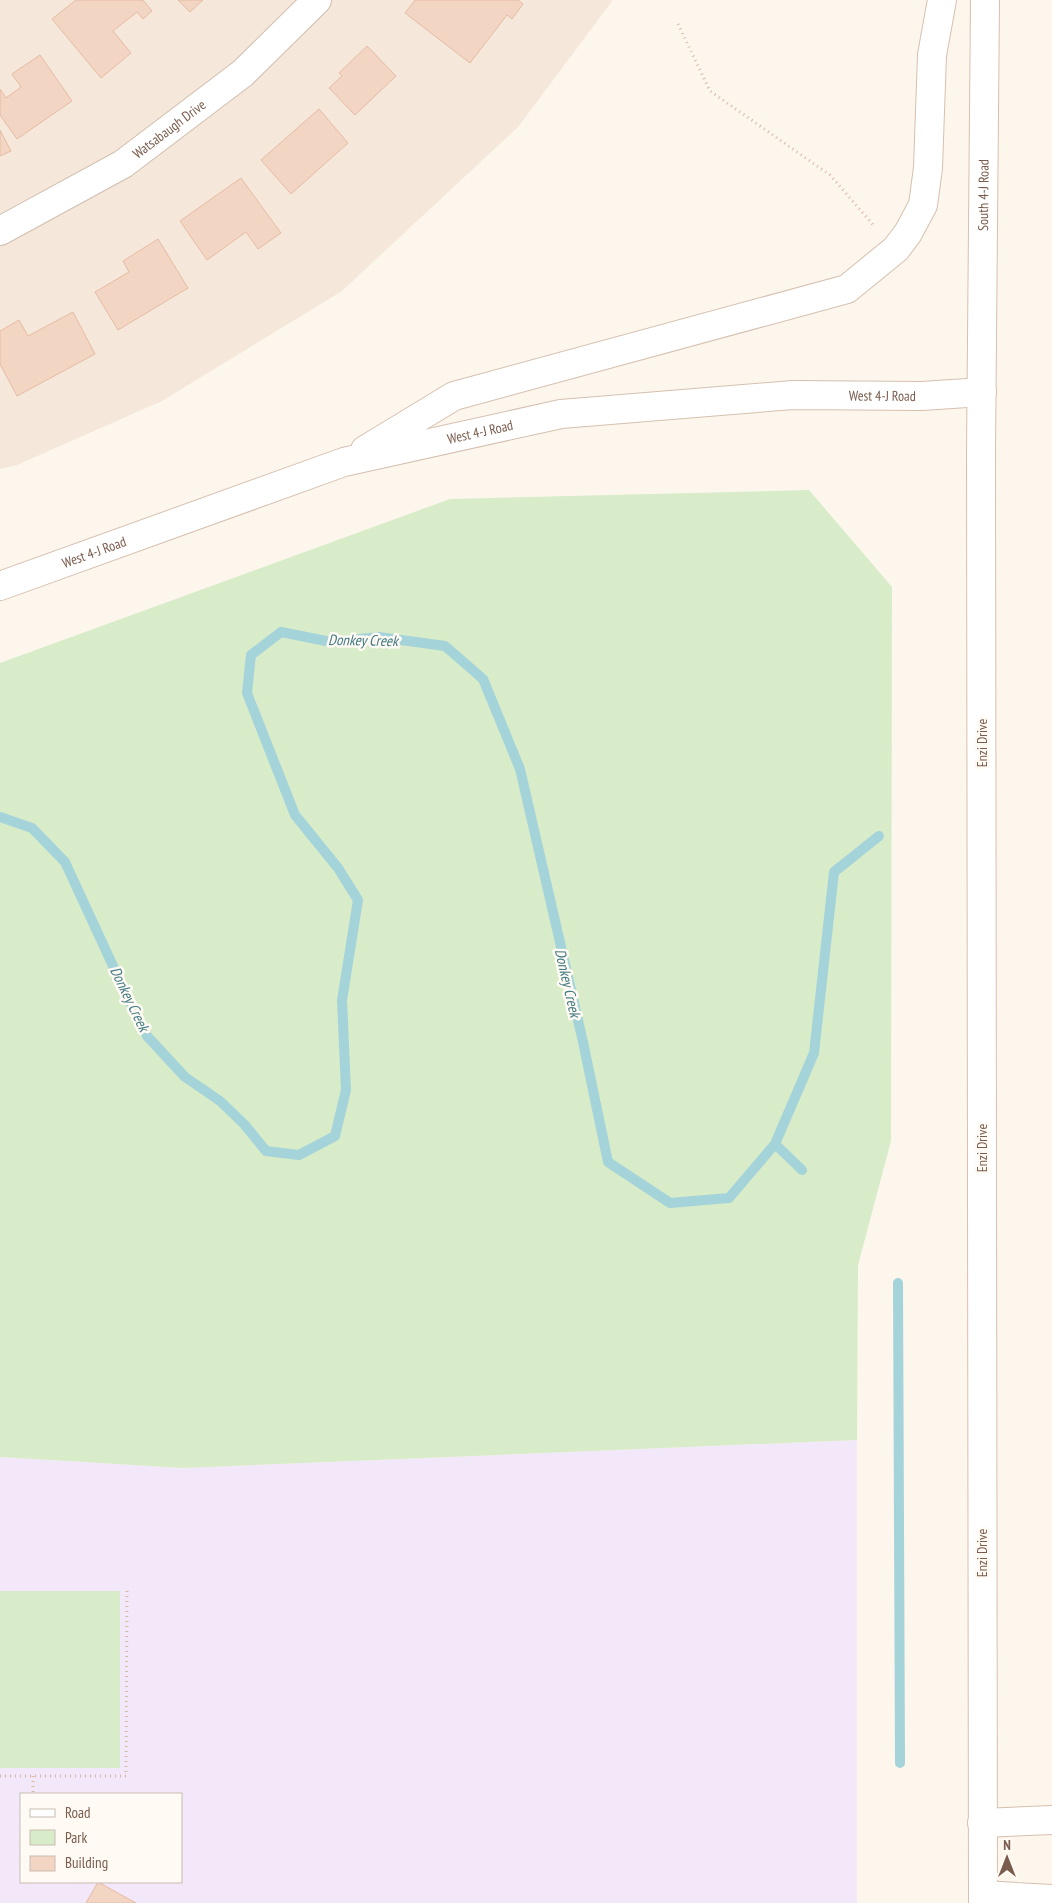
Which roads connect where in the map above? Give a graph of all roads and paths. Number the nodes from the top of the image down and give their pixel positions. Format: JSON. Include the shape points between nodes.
{"nodes":[{"id":1,"x":317,"y":0,"type":"edge"},
{"id":2,"x":942,"y":0,"type":"edge"},
{"id":3,"x":984,"y":0,"type":"edge"},
{"id":4,"x":678,"y":24,"type":"dead end"},
{"id":5,"x":875,"y":227,"type":"dead end"},
{"id":6,"x":0,"y":231,"type":"edge"},
{"id":7,"x":982,"y":392,"type":"junction"},
{"id":8,"x":344,"y":462,"type":"junction"},
{"id":9,"x":0,"y":586,"type":"edge"},
{"id":10,"x":127,"y":1591,"type":"dead end"},
{"id":11,"x":0,"y":1776,"type":"edge"},
{"id":12,"x":33,"y":1776,"type":"junction"},
{"id":13,"x":33,"y":1793,"type":"edge"},
{"id":14,"x":1052,"y":1820,"type":"edge"},
{"id":15,"x":982,"y":1823,"type":"junction"},
{"id":16,"x":983,"y":1899,"type":"edge"},
{"id":17,"x":1052,"y":1899,"type":"edge"}],
"edges":[{"from":1,"to":6,"type":"main road","name":"Watsabaugh Drive","via":[[243,73],[123,164]]},
{"from":2,"to":8,"type":"main road","via":[[932,55],[924,205],[896,249],[847,289],[454,396]]},
{"from":3,"to":7,"type":"main road","name":"South 4-J Road"},
{"from":4,"to":5,"type":"path","via":[[710,91],[830,175]]},
{"from":7,"to":8,"type":"main road","name":"West 4-J Road","via":[[922,396],[794,395],[561,414]]},
{"from":7,"to":15,"type":"main road","name":"Enzi Drive"},
{"from":8,"to":9,"type":"main road","name":"West 4-J Road"},
{"from":10,"to":12,"type":"path","via":[[126,1776]]},
{"from":11,"to":12,"type":"path"},
{"from":12,"to":13,"type":"path"},
{"from":14,"to":15,"type":"main road"},
{"from":15,"to":16,"type":"main road","name":"Enzi Drive"},
{"from":16,"to":17,"type":"main road"}]}
